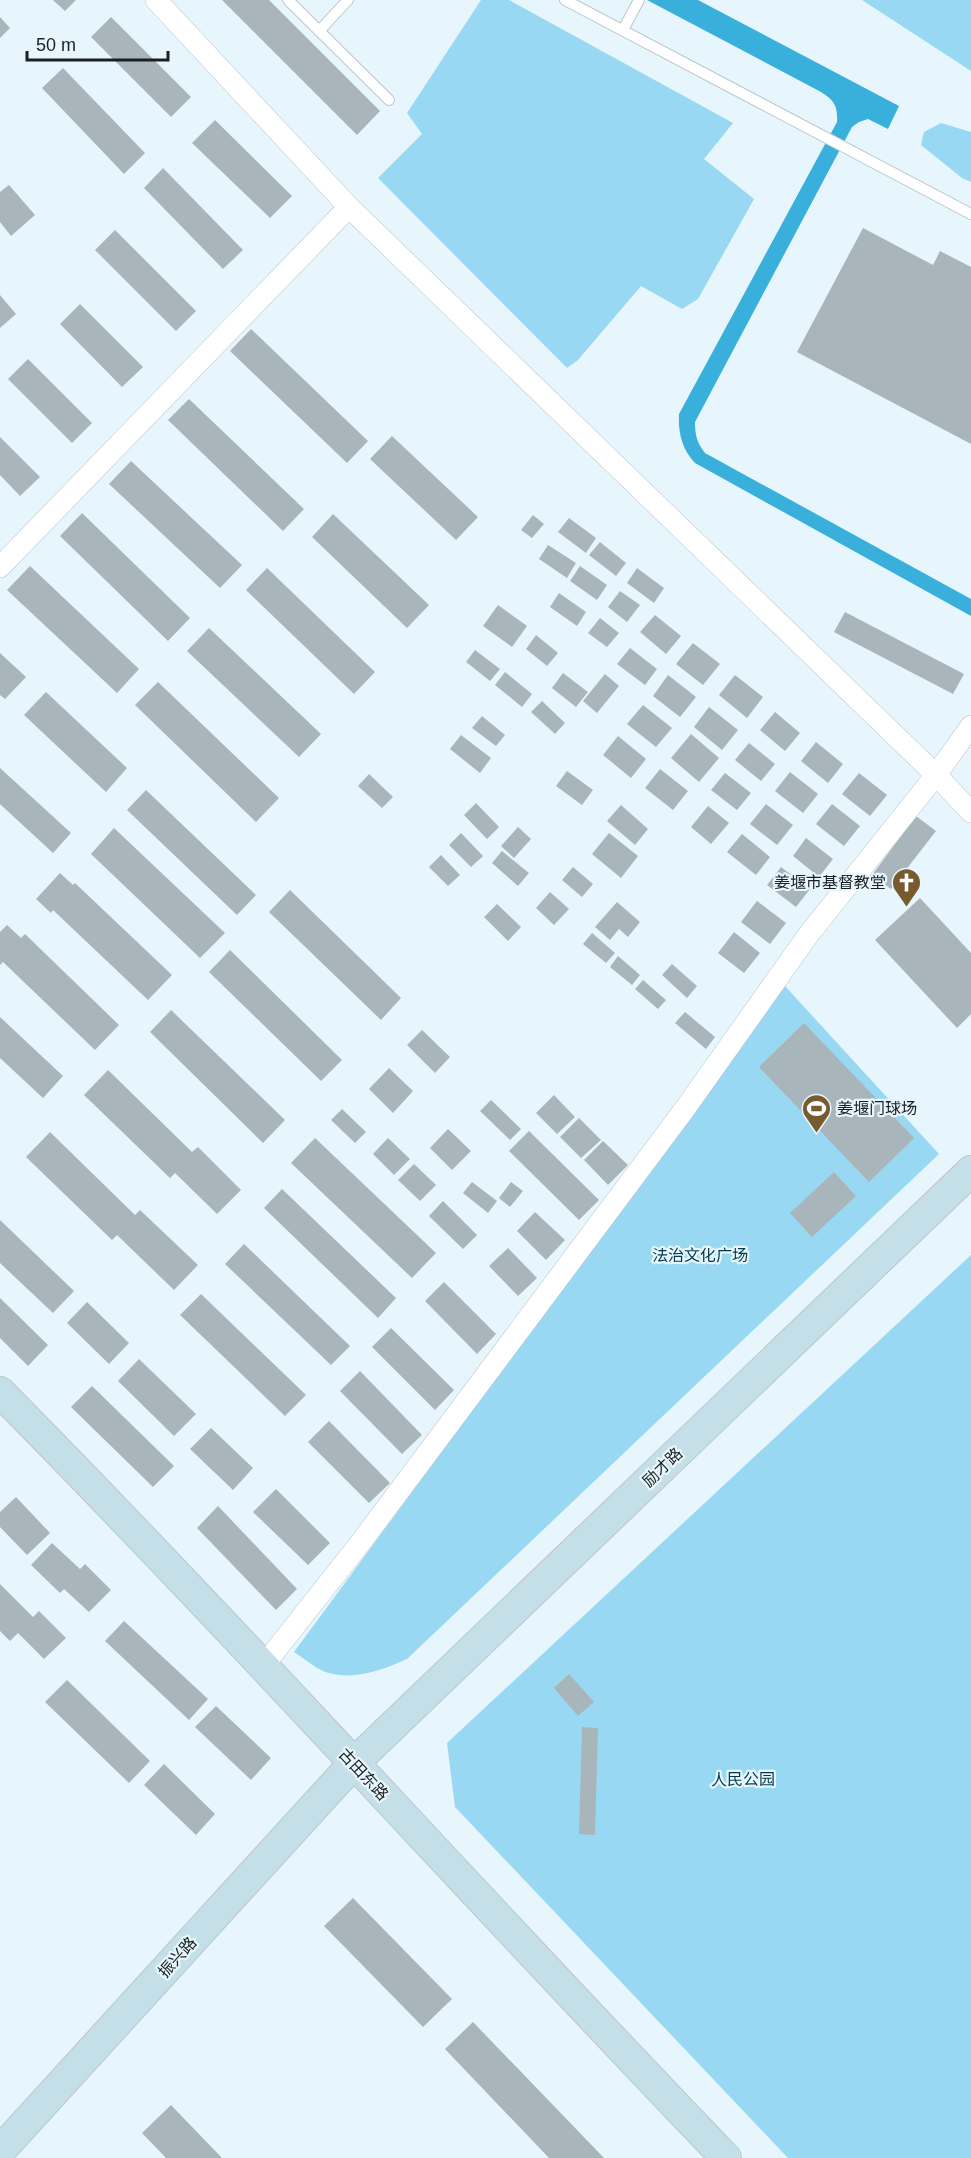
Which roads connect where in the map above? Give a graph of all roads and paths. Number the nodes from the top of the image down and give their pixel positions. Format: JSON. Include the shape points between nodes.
{"nodes":[{"id":1,"x":156,"y":0,"type":"edge"},
{"id":2,"x":288,"y":0,"type":"edge"},
{"id":3,"x":348,"y":0,"type":"edge"},
{"id":4,"x":565,"y":0,"type":"edge"},
{"id":5,"x":639,"y":0,"type":"edge"},
{"id":6,"x":623,"y":30,"type":"junction"},
{"id":7,"x":319,"y":31,"type":"junction"},
{"id":8,"x":389,"y":100,"type":"dead end"},
{"id":9,"x":349,"y":207,"type":"junction"},
{"id":10,"x":971,"y":214,"type":"edge"},
{"id":11,"x":0,"y":567,"type":"edge"},
{"id":12,"x":971,"y":726,"type":"edge"},
{"id":13,"x":936,"y":775,"type":"junction"},
{"id":14,"x":971,"y":812,"type":"edge"},
{"id":15,"x":971,"y":1171,"type":"edge"},
{"id":16,"x":971,"y":1197,"type":"edge"},
{"id":17,"x":0,"y":1392,"type":"edge"},
{"id":18,"x":264,"y":1665,"type":"junction"},
{"id":19,"x":360,"y":1770,"type":"junction"},
{"id":20,"x":0,"y":2151,"type":"edge"},
{"id":21,"x":19,"y":2158,"type":"edge"},
{"id":22,"x":726,"y":2158,"type":"edge"}],
"edges":[{"from":1,"to":9,"type":"street"},
{"from":2,"to":7,"type":"lane"},
{"from":3,"to":7,"type":"lane"},
{"from":4,"to":6,"type":"lane"},
{"from":5,"to":6,"type":"lane"},
{"from":6,"to":10,"type":"lane"},
{"from":7,"to":8,"type":"lane"},
{"from":9,"to":11,"type":"street"},
{"from":9,"to":13,"type":"street"},
{"from":12,"to":13,"type":"street"},
{"from":13,"to":14,"type":"street"},
{"from":13,"to":18,"type":"street","via":[[809,934],[669,1129]]},
{"from":15,"to":19,"type":"street","name":"励才路"},
{"from":16,"to":19,"type":"street","name":"励才路"},
{"from":17,"to":18,"type":"street","name":"古田东路"},
{"from":18,"to":19,"type":"street","name":"古田东路"},
{"from":19,"to":20,"type":"street","name":"振兴路"},
{"from":19,"to":21,"type":"street","name":"振兴路"},
{"from":19,"to":22,"type":"street","name":"古田东路"}]}
